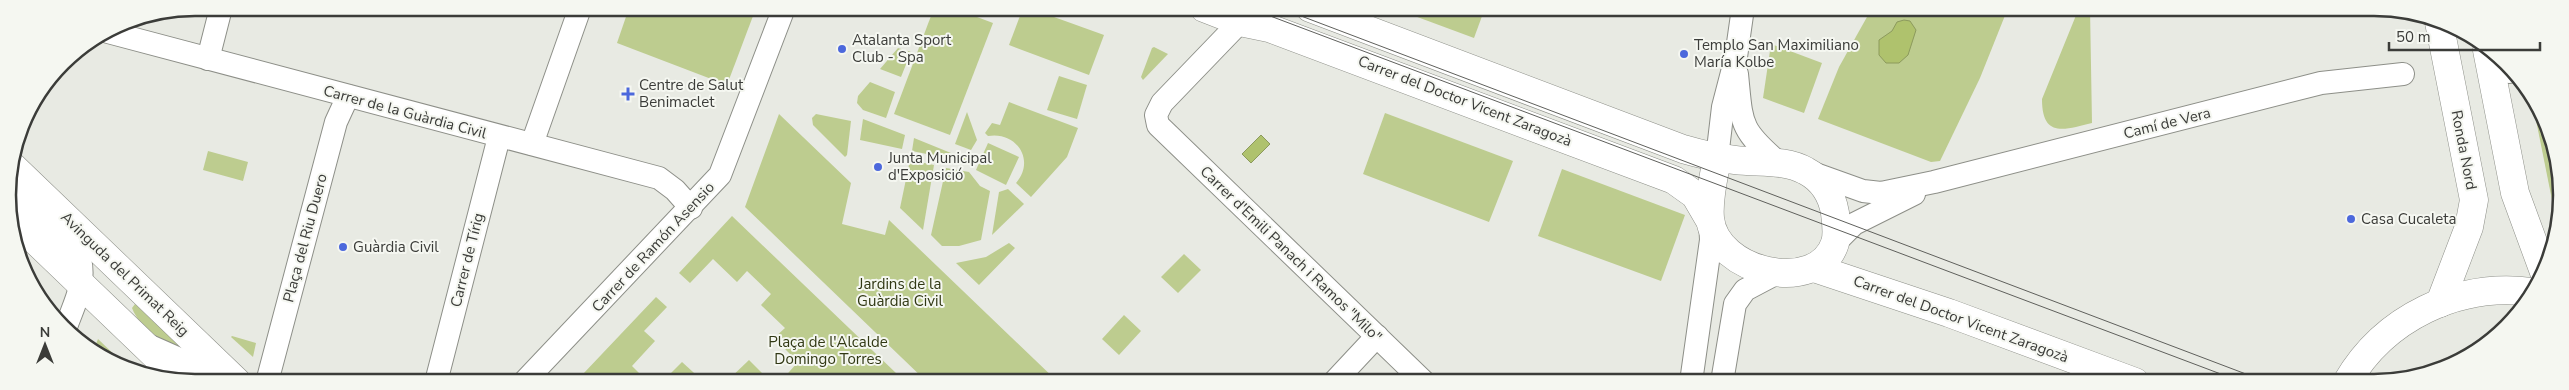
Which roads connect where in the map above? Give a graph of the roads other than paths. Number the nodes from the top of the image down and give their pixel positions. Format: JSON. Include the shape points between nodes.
{"nodes":[{"id":1,"x":219,"y":16,"type":"edge"},
{"id":2,"x":577,"y":16,"type":"edge"},
{"id":3,"x":781,"y":16,"type":"edge"},
{"id":4,"x":1225,"y":16,"type":"edge"},
{"id":5,"x":1331,"y":16,"type":"edge"},
{"id":6,"x":1742,"y":16,"type":"edge"},
{"id":7,"x":1240,"y":22,"type":"junction"},
{"id":8,"x":2440,"y":29,"type":"edge"},
{"id":9,"x":117,"y":34,"type":"edge"},
{"id":10,"x":1736,"y":57,"type":"junction"},
{"id":11,"x":2489,"y":58,"type":"edge"},
{"id":12,"x":208,"y":59,"type":"junction"},
{"id":13,"x":2504,"y":72,"type":"edge"},
{"id":14,"x":2403,"y":74,"type":"dead end"},
{"id":15,"x":348,"y":96,"type":"junction"},
{"id":16,"x":2500,"y":113,"type":"junction"},
{"id":17,"x":498,"y":137,"type":"junction"},
{"id":18,"x":532,"y":144,"type":"junction"},
{"id":19,"x":1717,"y":158,"type":"junction"},
{"id":20,"x":1779,"y":163,"type":"junction"},
{"id":21,"x":1807,"y":171,"type":"junction"},
{"id":22,"x":18,"y":172,"type":"edge"},
{"id":23,"x":1934,"y":182,"type":"junction"},
{"id":24,"x":16,"y":196,"type":"edge"},
{"id":25,"x":691,"y":208,"type":"junction"},
{"id":26,"x":1710,"y":219,"type":"junction"},
{"id":27,"x":19,"y":225,"type":"edge"},
{"id":28,"x":1835,"y":243,"type":"junction"},
{"id":29,"x":2540,"y":261,"type":"edge"},
{"id":30,"x":1814,"y":268,"type":"junction"},
{"id":31,"x":1779,"y":272,"type":"junction"},
{"id":32,"x":82,"y":286,"type":"junction"},
{"id":33,"x":2524,"y":292,"type":"edge"},
{"id":34,"x":2440,"y":303,"type":"junction"},
{"id":35,"x":69,"y":320,"type":"edge"},
{"id":36,"x":1377,"y":336,"type":"junction"},
{"id":37,"x":144,"y":344,"type":"junction"},
{"id":38,"x":172,"y":372,"type":"edge"},
{"id":39,"x":199,"y":374,"type":"edge"},
{"id":40,"x":229,"y":374,"type":"edge"},
{"id":41,"x":268,"y":374,"type":"edge"},
{"id":42,"x":438,"y":374,"type":"edge"},
{"id":43,"x":532,"y":374,"type":"edge"},
{"id":44,"x":1341,"y":374,"type":"edge"},
{"id":45,"x":1416,"y":374,"type":"edge"},
{"id":46,"x":1692,"y":374,"type":"edge"},
{"id":47,"x":1723,"y":374,"type":"edge"},
{"id":48,"x":2113,"y":374,"type":"edge"},
{"id":49,"x":2352,"y":374,"type":"edge"}],
"edges":[{"from":1,"to":12,"type":"street"},
{"from":2,"to":18,"type":"street"},
{"from":3,"to":25,"type":"street","name":"Carrer de Ramón Asensio","via":[[720,175]]},
{"from":4,"to":7,"type":"street","name":"Carrer del Doctor Vicent Zaragozà"},
{"from":5,"to":19,"type":"street","via":[[1683,149]]},
{"from":6,"to":10,"type":"street"},
{"from":7,"to":26,"type":"street","name":"Carrer del Doctor Vicent Zaragozà","via":[[1269,28],[1674,180],[1695,194]]},
{"from":7,"to":36,"type":"street","name":"Carrer d'Emili Panach i Ramos \"Milo\"","via":[[1162,103],[1156,115],[1158,125]]},
{"from":8,"to":34,"type":"street","name":"Ronda Nord","via":[[2474,200],[2469,227]]},
{"from":9,"to":12,"type":"street","name":"Carrer de la Guàrdia Civil"},
{"from":10,"to":19,"type":"street","via":[[1723,108]]},
{"from":10,"to":20,"type":"street","via":[[1741,118],[1756,143]]},
{"from":11,"to":16,"type":"street"},
{"from":12,"to":15,"type":"street","name":"Carrer de la Guàrdia Civil"},
{"from":13,"to":16,"type":"street"},
{"from":14,"to":23,"type":"street","name":"Camí de Vera","via":[[2321,83]]},
{"from":15,"to":17,"type":"street","name":"Carrer de la Guàrdia Civil"},
{"from":15,"to":41,"type":"street","name":"Plaça del Riu Duero","via":[[336,122]]},
{"from":16,"to":29,"type":"street","via":[[2515,193]]},
{"from":17,"to":18,"type":"street","name":"Carrer de la Guàrdia Civil"},
{"from":17,"to":42,"type":"street","name":"Carrer de Tírig"},
{"from":18,"to":25,"type":"street","name":"Carrer de la Guàrdia Civil","via":[[659,178]]},
{"from":19,"to":20,"type":"street"},
{"from":19,"to":26,"type":"street"},
{"from":20,"to":21,"type":"street"},
{"from":21,"to":23,"type":"street","name":"Camí de Vera","via":[[1863,191],[1881,193]]},
{"from":21,"to":28,"type":"street","via":[[1826,188],[1834,204]]},
{"from":22,"to":40,"type":"street","name":"Avinguda del Primat Reig"},
{"from":23,"to":28,"type":"street","name":"Camí de Vera","via":[[1854,224]]},
{"from":24,"to":32,"type":"street","name":"Avinguda del Primat Reig","via":[[80,259]]},
{"from":25,"to":43,"type":"street","name":"Carrer de Ramón Asensio"},
{"from":26,"to":31,"type":"street","via":[[1718,241],[1731,257],[1750,266]]},
{"from":26,"to":46,"type":"street","via":[[1711,240]]},
{"from":27,"to":32,"type":"street","name":"Avinguda del Primat Reig"},
{"from":28,"to":30,"type":"street","via":[[1829,255]]},
{"from":30,"to":31,"type":"street"},
{"from":30,"to":48,"type":"street","name":"Carrer del Doctor Vicent Zaragozà","via":[[1949,313]]},
{"from":31,"to":47,"type":"street","via":[[1745,290],[1735,304]]},
{"from":32,"to":35,"type":"street"},
{"from":32,"to":37,"type":"street","name":"Avinguda del Primat Reig"},
{"from":33,"to":34,"type":"street","via":[[2484,292]]},
{"from":34,"to":49,"type":"street","via":[[2422,310],[2390,331]]},
{"from":36,"to":44,"type":"street"},
{"from":36,"to":45,"type":"street","name":"Carrer d'Emili Panach i Ramos \"Milo\""},
{"from":37,"to":38,"type":"street","name":"Avinguda del Primat Reig"},
{"from":37,"to":39,"type":"street","name":"Avinguda del Primat Reig","via":[[184,361]]}]}
